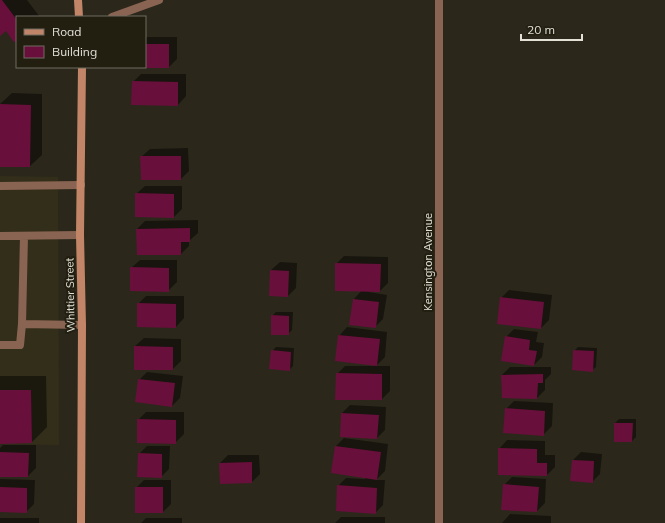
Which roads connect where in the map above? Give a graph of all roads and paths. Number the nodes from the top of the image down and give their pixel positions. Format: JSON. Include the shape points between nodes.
{"nodes":[{"id":1,"x":78,"y":0,"type":"edge"},
{"id":2,"x":159,"y":0,"type":"edge"},
{"id":3,"x":439,"y":0,"type":"edge"},
{"id":4,"x":79,"y":16,"type":"edge"},
{"id":5,"x":115,"y":16,"type":"edge"},
{"id":6,"x":82,"y":68,"type":"edge"},
{"id":7,"x":82,"y":185,"type":"junction"},
{"id":8,"x":0,"y":186,"type":"edge"},
{"id":9,"x":80,"y":235,"type":"junction"},
{"id":10,"x":0,"y":236,"type":"edge"},
{"id":11,"x":24,"y":236,"type":"junction"},
{"id":12,"x":22,"y":324,"type":"junction"},
{"id":13,"x":82,"y":325,"type":"junction"},
{"id":14,"x":0,"y":345,"type":"edge"},
{"id":15,"x":82,"y":523,"type":"edge"},
{"id":16,"x":439,"y":523,"type":"edge"}],
"edges":[{"from":1,"to":4,"type":"street"},
{"from":2,"to":5,"type":"street"},
{"from":3,"to":16,"type":"street","name":"Kensington Avenue"},
{"from":6,"to":7,"type":"street","name":"Whittier Street"},
{"from":7,"to":8,"type":"street"},
{"from":7,"to":9,"type":"street","name":"Whittier Street"},
{"from":9,"to":11,"type":"street"},
{"from":9,"to":13,"type":"street","name":"Whittier Street"},
{"from":10,"to":11,"type":"street"},
{"from":11,"to":12,"type":"street"},
{"from":12,"to":13,"type":"street"},
{"from":12,"to":14,"type":"street","via":[[20,345]]},
{"from":13,"to":15,"type":"street","name":"Whittier Street"}]}
